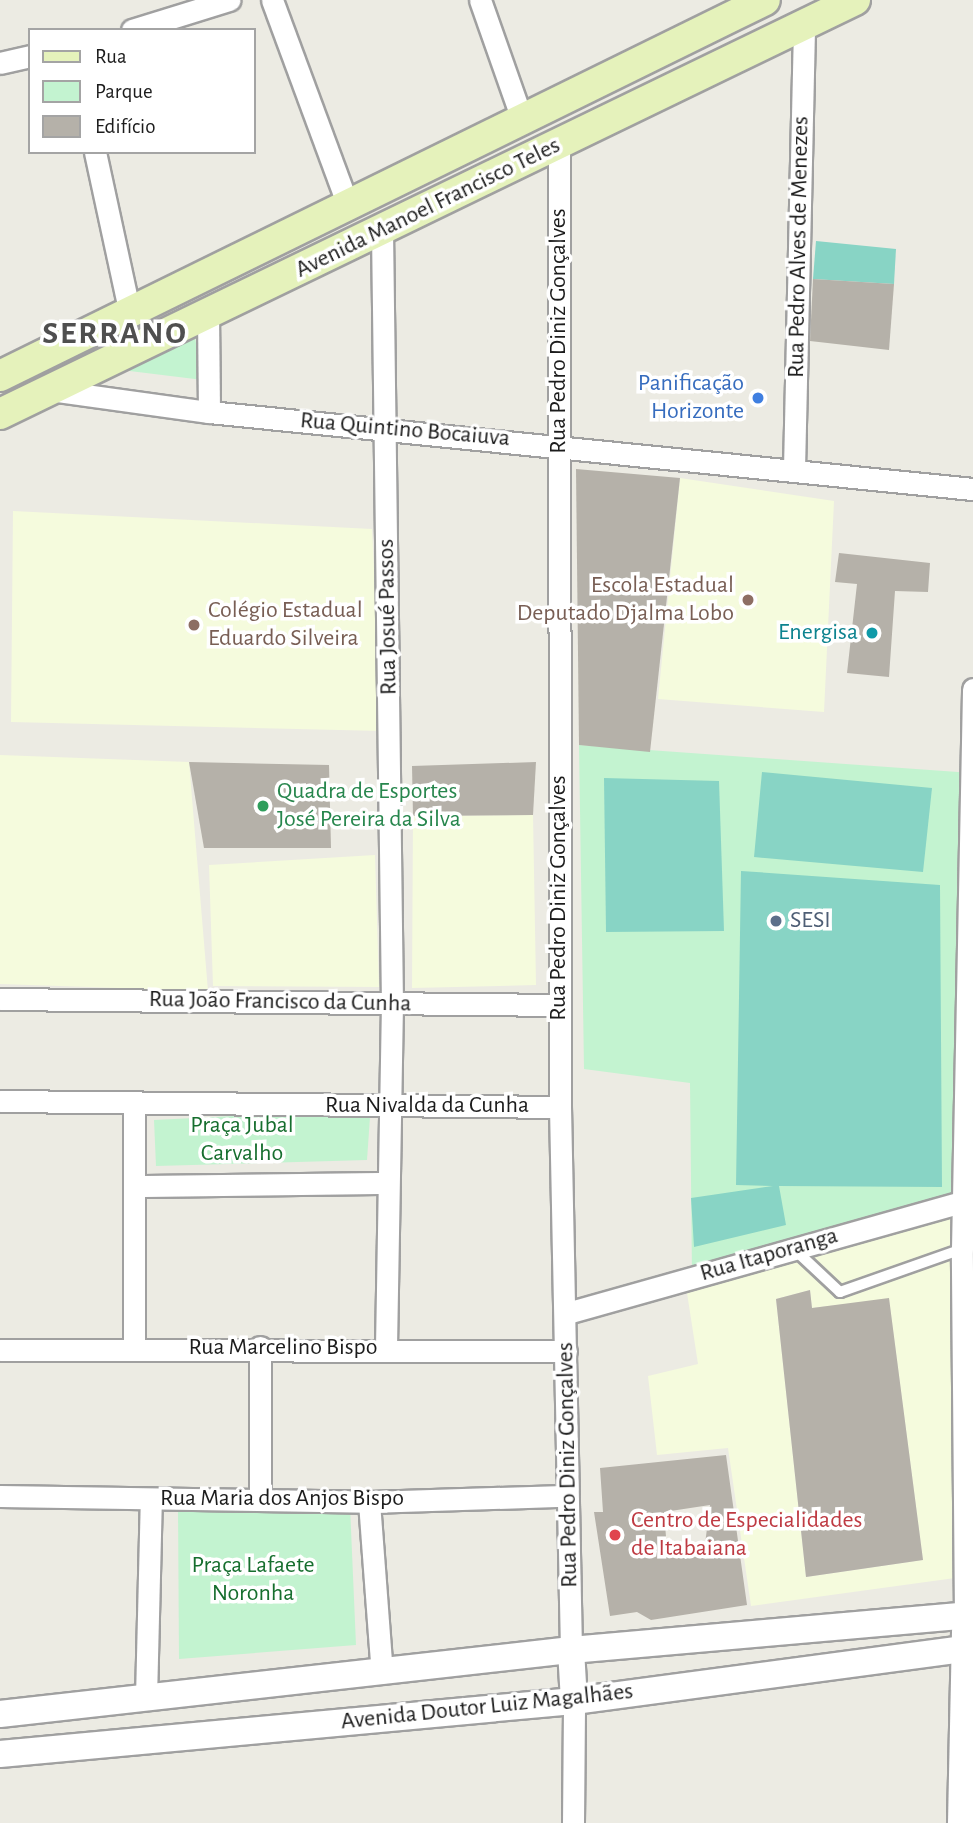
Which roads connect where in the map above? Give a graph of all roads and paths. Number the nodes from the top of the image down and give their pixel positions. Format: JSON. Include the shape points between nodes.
{"nodes":[{"id":1,"x":229,"y":0,"type":"edge"},
{"id":2,"x":272,"y":0,"type":"edge"},
{"id":3,"x":480,"y":0,"type":"edge"},
{"id":4,"x":765,"y":0,"type":"edge"},
{"id":5,"x":855,"y":0,"type":"edge"},
{"id":6,"x":804,"y":25,"type":"junction"},
{"id":7,"x":138,"y":28,"type":"edge"},
{"id":8,"x":706,"y":29,"type":"junction"},
{"id":9,"x":28,"y":56,"type":"edge"},
{"id":10,"x":642,"y":62,"type":"junction"},
{"id":11,"x":0,"y":63,"type":"edge"},
{"id":12,"x":724,"y":66,"type":"junction"},
{"id":13,"x":664,"y":94,"type":"junction"},
{"id":14,"x":522,"y":119,"type":"junction"},
{"id":15,"x":559,"y":145,"type":"junction"},
{"id":16,"x":95,"y":154,"type":"edge"},
{"id":17,"x":348,"y":205,"type":"junction"},
{"id":18,"x":382,"y":230,"type":"junction"},
{"id":19,"x":130,"y":314,"type":"junction"},
{"id":20,"x":208,"y":316,"type":"junction"},
{"id":21,"x":0,"y":376,"type":"edge"},
{"id":22,"x":47,"y":390,"type":"junction"},
{"id":23,"x":209,"y":412,"type":"junction"},
{"id":24,"x":0,"y":414,"type":"edge"},
{"id":25,"x":386,"y":429,"type":"junction"},
{"id":26,"x":558,"y":443,"type":"junction"},
{"id":27,"x":794,"y":469,"type":"junction"},
{"id":28,"x":973,"y":489,"type":"edge"},
{"id":29,"x":973,"y":689,"type":"edge"},
{"id":30,"x":0,"y":999,"type":"edge"},
{"id":31,"x":392,"y":1003,"type":"junction"},
{"id":32,"x":559,"y":1005,"type":"junction"},
{"id":33,"x":0,"y":1101,"type":"edge"},
{"id":34,"x":134,"y":1105,"type":"junction"},
{"id":35,"x":390,"y":1107,"type":"junction"},
{"id":36,"x":560,"y":1107,"type":"junction"},
{"id":37,"x":388,"y":1183,"type":"junction"},
{"id":38,"x":135,"y":1186,"type":"junction"},
{"id":39,"x":969,"y":1200,"type":"edge"},
{"id":40,"x":791,"y":1248,"type":"junction"},
{"id":41,"x":962,"y":1249,"type":"junction"},
{"id":42,"x":567,"y":1313,"type":"junction"},
{"id":43,"x":260,"y":1347,"type":"junction"},
{"id":44,"x":386,"y":1348,"type":"junction"},
{"id":45,"x":0,"y":1350,"type":"edge"},
{"id":46,"x":134,"y":1350,"type":"junction"},
{"id":47,"x":566,"y":1351,"type":"junction"},
{"id":48,"x":0,"y":1496,"type":"edge"},
{"id":49,"x":564,"y":1496,"type":"junction"},
{"id":50,"x":151,"y":1499,"type":"junction"},
{"id":51,"x":260,"y":1500,"type":"junction"},
{"id":52,"x":369,"y":1502,"type":"junction"},
{"id":53,"x":969,"y":1615,"type":"edge"},
{"id":54,"x":969,"y":1648,"type":"edge"},
{"id":55,"x":571,"y":1650,"type":"junction"},
{"id":56,"x":382,"y":1673,"type":"junction"},
{"id":57,"x":146,"y":1698,"type":"junction"},
{"id":58,"x":574,"y":1701,"type":"junction"},
{"id":59,"x":0,"y":1714,"type":"edge"},
{"id":60,"x":0,"y":1754,"type":"edge"},
{"id":61,"x":573,"y":1823,"type":"edge"},
{"id":62,"x":961,"y":1823,"type":"edge"}],
"edges":[{"from":1,"to":7,"type":"street"},
{"from":2,"to":17,"type":"street"},
{"from":3,"to":14,"type":"street"},
{"from":4,"to":8,"type":"main road","name":"Avenida Manoel Francisco Teles"},
{"from":5,"to":6,"type":"main road","name":"Avenida Manoel Francisco Teles"},
{"from":6,"to":12,"type":"main road","name":"Avenida Manoel Francisco Teles"},
{"from":6,"to":27,"type":"street","name":"Rua Pedro Alves de Menezes"},
{"from":8,"to":10,"type":"main road","name":"Avenida Manoel Francisco Teles"},
{"from":8,"to":12,"type":"main road","via":[[710,52]]},
{"from":9,"to":11,"type":"street"},
{"from":10,"to":13,"type":"main road","via":[[662,71]]},
{"from":10,"to":14,"type":"main road","name":"Avenida Manoel Francisco Teles"},
{"from":12,"to":13,"type":"main road","name":"Avenida Manoel Francisco Teles"},
{"from":13,"to":15,"type":"main road","name":"Avenida Manoel Francisco Teles"},
{"from":14,"to":17,"type":"main road","name":"Avenida Manoel Francisco Teles"},
{"from":15,"to":18,"type":"main road","name":"Avenida Manoel Francisco Teles"},
{"from":15,"to":26,"type":"street","name":"Rua Pedro Diniz Gonçalves"},
{"from":16,"to":19,"type":"street"},
{"from":17,"to":19,"type":"main road","name":"Avenida Manoel Francisco Teles"},
{"from":18,"to":20,"type":"main road","name":"Avenida Manoel Francisco Teles"},
{"from":18,"to":25,"type":"street","name":"Rua Josué Passos"},
{"from":19,"to":21,"type":"main road","name":"Avenida Manoel Francisco Teles"},
{"from":20,"to":22,"type":"main road","name":"Avenida Manoel Francisco Teles"},
{"from":20,"to":23,"type":"street"},
{"from":22,"to":23,"type":"street","name":"Rua Quintino Bocaiuva"},
{"from":22,"to":24,"type":"main road","name":"Avenida Manoel Francisco Teles"},
{"from":23,"to":25,"type":"street","name":"Rua Quintino Bocaiuva"},
{"from":25,"to":26,"type":"street","name":"Rua Quintino Bocaiuva"},
{"from":25,"to":31,"type":"street","name":"Rua Josué Passos"},
{"from":26,"to":27,"type":"street","name":"Rua Quintino Bocaiuva"},
{"from":26,"to":32,"type":"street","name":"Rua Pedro Diniz Gonçalves"},
{"from":27,"to":28,"type":"street","name":"Rua Quintino Bocaiuva"},
{"from":29,"to":39,"type":"street"},
{"from":30,"to":31,"type":"street","name":"Rua João Francisco da Cunha"},
{"from":31,"to":32,"type":"street","name":"Rua João Francisco da Cunha"},
{"from":31,"to":35,"type":"street","name":"Rua Josué Passos"},
{"from":32,"to":36,"type":"street","name":"Rua Pedro Diniz Gonçalves"},
{"from":33,"to":34,"type":"street","name":"Rua Nivalda da Cunha"},
{"from":34,"to":35,"type":"street","name":"Rua Nivalda da Cunha"},
{"from":34,"to":38,"type":"street"},
{"from":35,"to":36,"type":"street","name":"Rua Nivalda da Cunha"},
{"from":35,"to":37,"type":"street","name":"Rua Josué Passos"},
{"from":36,"to":42,"type":"street","name":"Rua Pedro Diniz Gonçalves"},
{"from":37,"to":38,"type":"street"},
{"from":37,"to":44,"type":"street","name":"Rua Josué Passos"},
{"from":38,"to":46,"type":"street"},
{"from":39,"to":40,"type":"street","name":"Rua Itaporanga"},
{"from":39,"to":41,"type":"street"},
{"from":40,"to":41,"type":"lane","via":[[839,1292]]},
{"from":40,"to":42,"type":"street","name":"Rua Itaporanga"},
{"from":41,"to":53,"type":"street"},
{"from":42,"to":47,"type":"street","name":"Rua Pedro Diniz Gonçalves"},
{"from":43,"to":44,"type":"street","name":"Rua Marcelino Bispo"},
{"from":43,"to":46,"type":"street","name":"Rua Marcelino Bispo"},
{"from":43,"to":51,"type":"street"},
{"from":44,"to":47,"type":"street","name":"Rua Marcelino Bispo"},
{"from":45,"to":46,"type":"street","name":"Rua Marcelino Bispo"},
{"from":47,"to":49,"type":"street","name":"Rua Pedro Diniz Gonçalves"},
{"from":48,"to":50,"type":"street","name":"Rua Maria dos Anjos Bispo"},
{"from":49,"to":52,"type":"street","name":"Rua Maria dos Anjos Bispo"},
{"from":49,"to":55,"type":"street","name":"Rua Pedro Diniz Gonçalves"},
{"from":50,"to":51,"type":"street","name":"Rua Maria dos Anjos Bispo"},
{"from":50,"to":57,"type":"street"},
{"from":51,"to":52,"type":"street","name":"Rua Maria dos Anjos Bispo"},
{"from":52,"to":56,"type":"street"},
{"from":53,"to":54,"type":"street"},
{"from":53,"to":55,"type":"street","name":"Avenida Doutor Luiz Magalhães"},
{"from":54,"to":58,"type":"street","name":"Avenida Doutor Luiz Magalhães"},
{"from":54,"to":62,"type":"street"},
{"from":55,"to":56,"type":"street","name":"Avenida Doutor Luiz Magalhães"},
{"from":55,"to":58,"type":"street"},
{"from":56,"to":57,"type":"street","name":"Avenida Doutor Luiz Magalhães"},
{"from":57,"to":59,"type":"street","name":"Avenida Doutor Luiz Magalhães"},
{"from":58,"to":60,"type":"street","name":"Avenida Doutor Luiz Magalhães"},
{"from":58,"to":61,"type":"street"}]}
